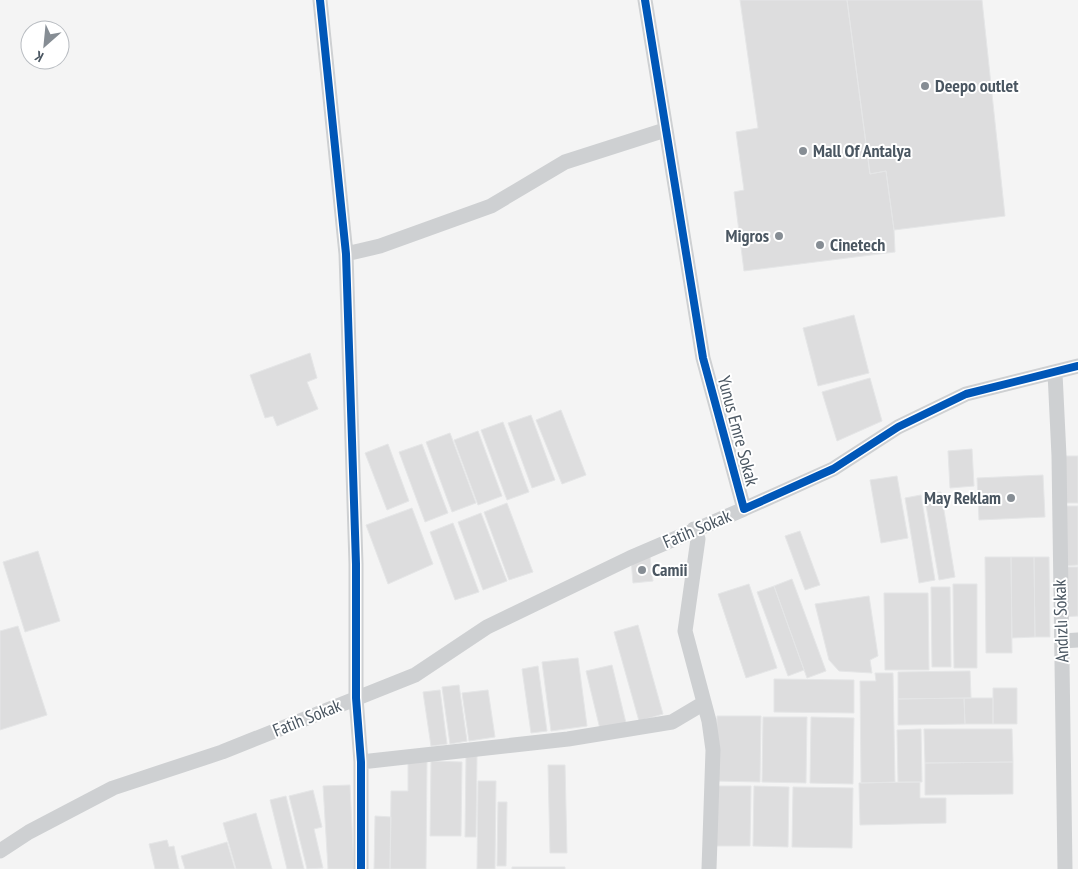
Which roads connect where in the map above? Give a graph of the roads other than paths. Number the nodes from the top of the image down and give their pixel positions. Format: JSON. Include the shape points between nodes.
{"nodes":[{"id":1,"x":320,"y":0,"type":"edge"},
{"id":2,"x":645,"y":0,"type":"edge"},
{"id":3,"x":664,"y":130,"type":"junction"},
{"id":4,"x":346,"y":254,"type":"junction"},
{"id":5,"x":1078,"y":366,"type":"edge"},
{"id":6,"x":1055,"y":373,"type":"junction"},
{"id":7,"x":744,"y":509,"type":"junction"},
{"id":8,"x":694,"y":529,"type":"junction"},
{"id":9,"x":1078,"y":640,"type":"edge"},
{"id":10,"x":1062,"y":641,"type":"junction"},
{"id":11,"x":356,"y":698,"type":"junction"},
{"id":12,"x":704,"y":703,"type":"junction"},
{"id":13,"x":361,"y":762,"type":"junction"},
{"id":14,"x":1071,"y":807,"type":"edge"},
{"id":15,"x":0,"y":851,"type":"edge"},
{"id":16,"x":361,"y":869,"type":"edge"},
{"id":17,"x":709,"y":869,"type":"edge"},
{"id":18,"x":1065,"y":869,"type":"edge"}],
"edges":[{"from":1,"to":4,"type":"street"},
{"from":2,"to":3,"type":"street","name":"Yunus Emre Sokak"},
{"from":3,"to":4,"type":"street","via":[[566,162],[490,206],[380,246]]},
{"from":3,"to":7,"type":"street","name":"Yunus Emre Sokak","via":[[703,358]]},
{"from":4,"to":11,"type":"street","via":[[356,564]]},
{"from":5,"to":6,"type":"street","name":"Yunus Emre Sokak"},
{"from":6,"to":7,"type":"street","name":"Yunus Emre Sokak","via":[[966,394],[898,427],[833,469]]},
{"from":6,"to":10,"type":"street","name":"Andızlı Sokak"},
{"from":7,"to":8,"type":"street","name":"Fatih Sokak"},
{"from":8,"to":11,"type":"street","name":"Fatih Sokak","via":[[487,627],[415,675]]},
{"from":8,"to":12,"type":"street","via":[[698,539],[685,631]]},
{"from":9,"to":10,"type":"street"},
{"from":10,"to":14,"type":"street","name":"Andızlı Sokak"},
{"from":11,"to":13,"type":"street"},
{"from":11,"to":15,"type":"street","name":"Fatih Sokak","via":[[222,752],[113,788],[28,832]]},
{"from":12,"to":13,"type":"street","via":[[672,722],[568,739]]},
{"from":12,"to":17,"type":"street","via":[[712,750]]},
{"from":13,"to":16,"type":"street"},
{"from":14,"to":18,"type":"street","name":"Andızlı Sokak"}]}
